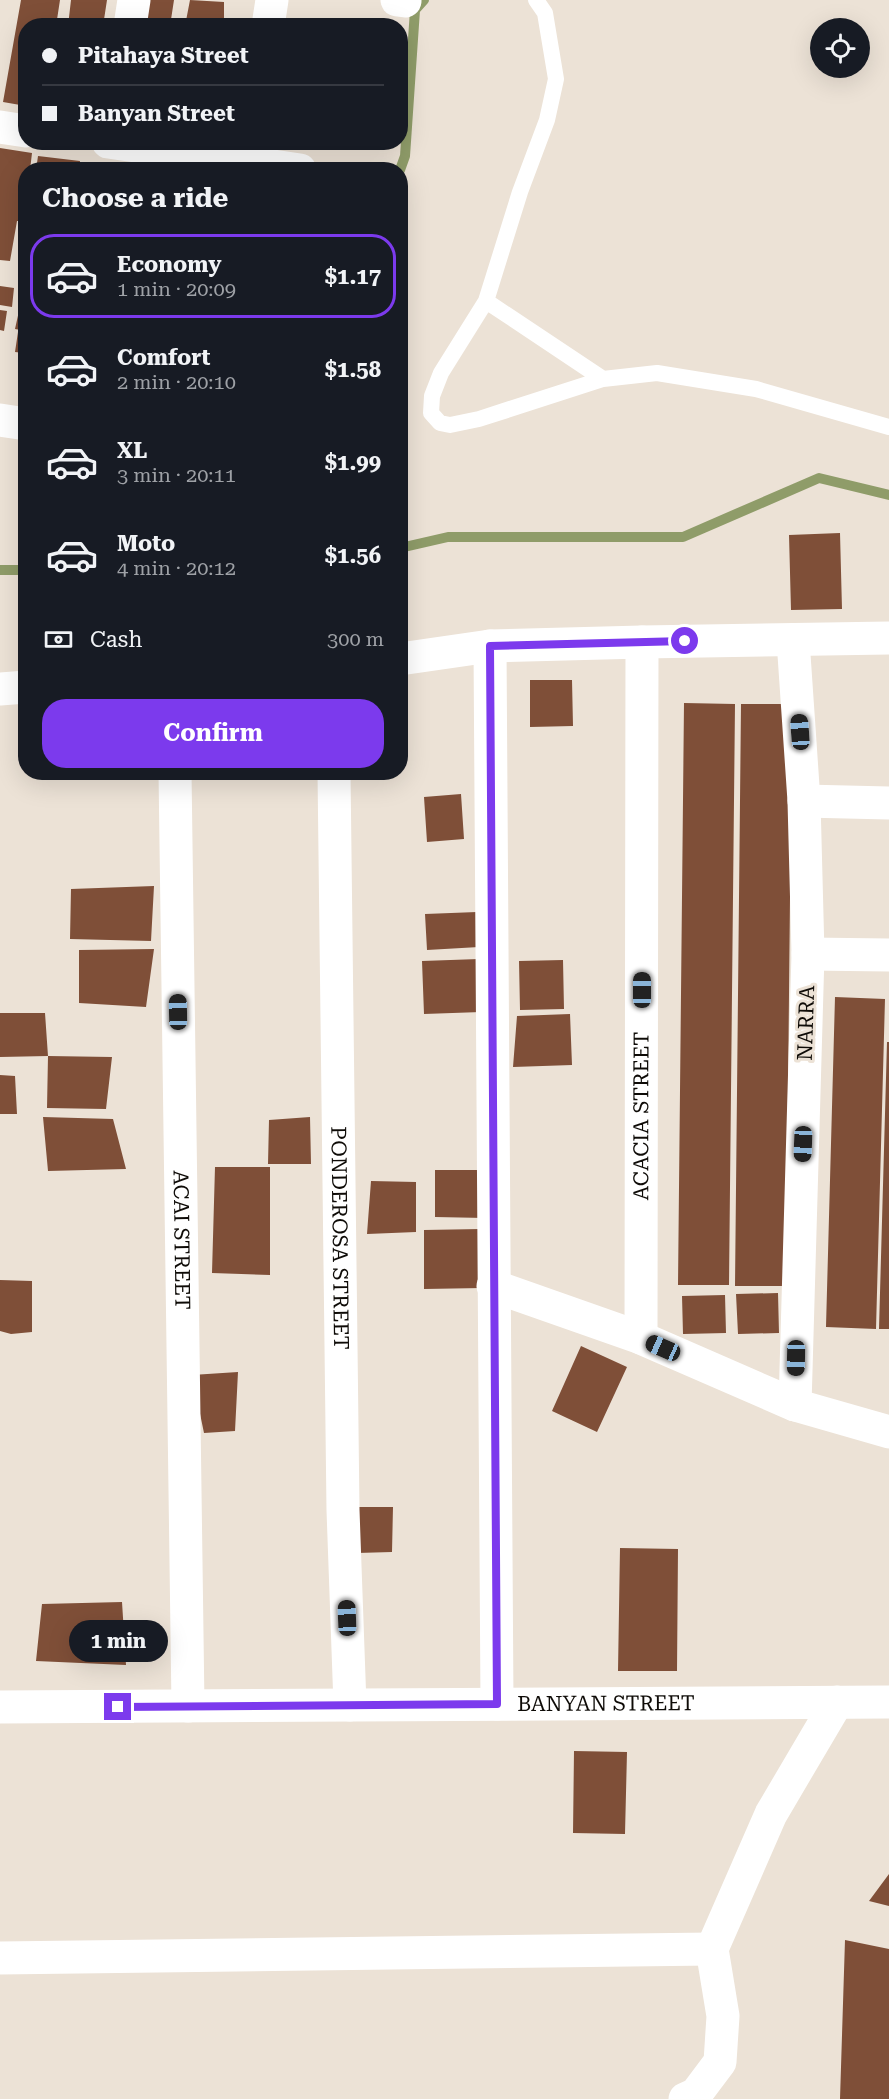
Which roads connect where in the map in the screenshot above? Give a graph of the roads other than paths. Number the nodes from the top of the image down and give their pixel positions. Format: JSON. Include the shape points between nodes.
{"nodes":[{"id":1,"x":134,"y":0,"type":"edge"},
{"id":2,"x":272,"y":0,"type":"edge"},
{"id":3,"x":536,"y":0,"type":"edge"},
{"id":4,"x":131,"y":18,"type":"edge"},
{"id":5,"x":269,"y":18,"type":"edge"},
{"id":6,"x":0,"y":127,"type":"edge"},
{"id":7,"x":18,"y":130,"type":"edge"},
{"id":8,"x":177,"y":150,"type":"edge"},
{"id":9,"x":251,"y":158,"type":"edge"},
{"id":10,"x":267,"y":162,"type":"edge"},
{"id":11,"x":486,"y":301,"type":"junction"},
{"id":12,"x":603,"y":380,"type":"junction"},
{"id":13,"x":0,"y":420,"type":"edge"},
{"id":14,"x":18,"y":423,"type":"edge"},
{"id":15,"x":889,"y":427,"type":"edge"},
{"id":16,"x":889,"y":638,"type":"edge"},
{"id":17,"x":793,"y":640,"type":"junction"},
{"id":18,"x":642,"y":642,"type":"junction"},
{"id":19,"x":490,"y":646,"type":"junction"},
{"id":20,"x":408,"y":658,"type":"edge"},
{"id":21,"x":18,"y":688,"type":"edge"},
{"id":22,"x":0,"y":689,"type":"edge"},
{"id":23,"x":175,"y":780,"type":"edge"},
{"id":24,"x":334,"y":780,"type":"edge"},
{"id":25,"x":804,"y":801,"type":"junction"},
{"id":26,"x":889,"y":803,"type":"edge"},
{"id":27,"x":808,"y":954,"type":"junction"},
{"id":28,"x":889,"y":955,"type":"edge"},
{"id":29,"x":494,"y":1286,"type":"junction"},
{"id":30,"x":641,"y":1338,"type":"junction"},
{"id":31,"x":795,"y":1405,"type":"junction"},
{"id":32,"x":889,"y":1432,"type":"edge"},
{"id":33,"x":837,"y":1702,"type":"junction"},
{"id":34,"x":889,"y":1702,"type":"edge"},
{"id":35,"x":497,"y":1704,"type":"junction"},
{"id":36,"x":188,"y":1706,"type":"junction"},
{"id":37,"x":350,"y":1706,"type":"junction"},
{"id":38,"x":0,"y":1707,"type":"edge"},
{"id":39,"x":712,"y":1949,"type":"junction"},
{"id":40,"x":0,"y":1958,"type":"edge"},
{"id":41,"x":685,"y":2099,"type":"edge"}],
"edges":[{"from":1,"to":4,"type":"street"},
{"from":2,"to":5,"type":"street"},
{"from":3,"to":11,"type":"lane","via":[[545,13],[556,79],[548,120],[520,192]]},
{"from":6,"to":7,"type":"street"},
{"from":8,"to":9,"type":"street"},
{"from":9,"to":10,"type":"street"},
{"from":11,"to":12,"type":"lane"},
{"from":11,"to":12,"type":"lane","via":[[441,373],[432,396],[431,413],[440,423],[450,425],[479,419]]},
{"from":12,"to":15,"type":"lane","via":[[657,374],[756,389]]},
{"from":13,"to":14,"type":"street"},
{"from":16,"to":17,"type":"street"},
{"from":17,"to":18,"type":"street"},
{"from":17,"to":25,"type":"street","name":"NARRA"},
{"from":18,"to":19,"type":"street"},
{"from":18,"to":30,"type":"street","name":"ACACIA STREET"},
{"from":19,"to":20,"type":"street"},
{"from":19,"to":29,"type":"street"},
{"from":21,"to":22,"type":"street"},
{"from":23,"to":36,"type":"street","name":"ACAI STREET"},
{"from":24,"to":37,"type":"street","name":"PONDEROSA STREET","via":[[343,1510]]},
{"from":25,"to":26,"type":"street"},
{"from":25,"to":27,"type":"street","name":"NARRA"},
{"from":27,"to":28,"type":"street"},
{"from":27,"to":31,"type":"street","name":"NARRA"},
{"from":29,"to":30,"type":"street"},
{"from":29,"to":35,"type":"street"},
{"from":30,"to":31,"type":"street"},
{"from":31,"to":32,"type":"street"},
{"from":33,"to":34,"type":"street","name":"BANYAN STREET"},
{"from":33,"to":35,"type":"street","name":"BANYAN STREET"},
{"from":33,"to":39,"type":"street","via":[[771,1814]]},
{"from":35,"to":37,"type":"street","name":"BANYAN STREET"},
{"from":36,"to":37,"type":"street","name":"BANYAN STREET"},
{"from":36,"to":38,"type":"street","name":"BANYAN STREET"},
{"from":39,"to":40,"type":"street"},
{"from":39,"to":41,"type":"street","via":[[723,2016],[720,2062],[696,2094]]}]}
